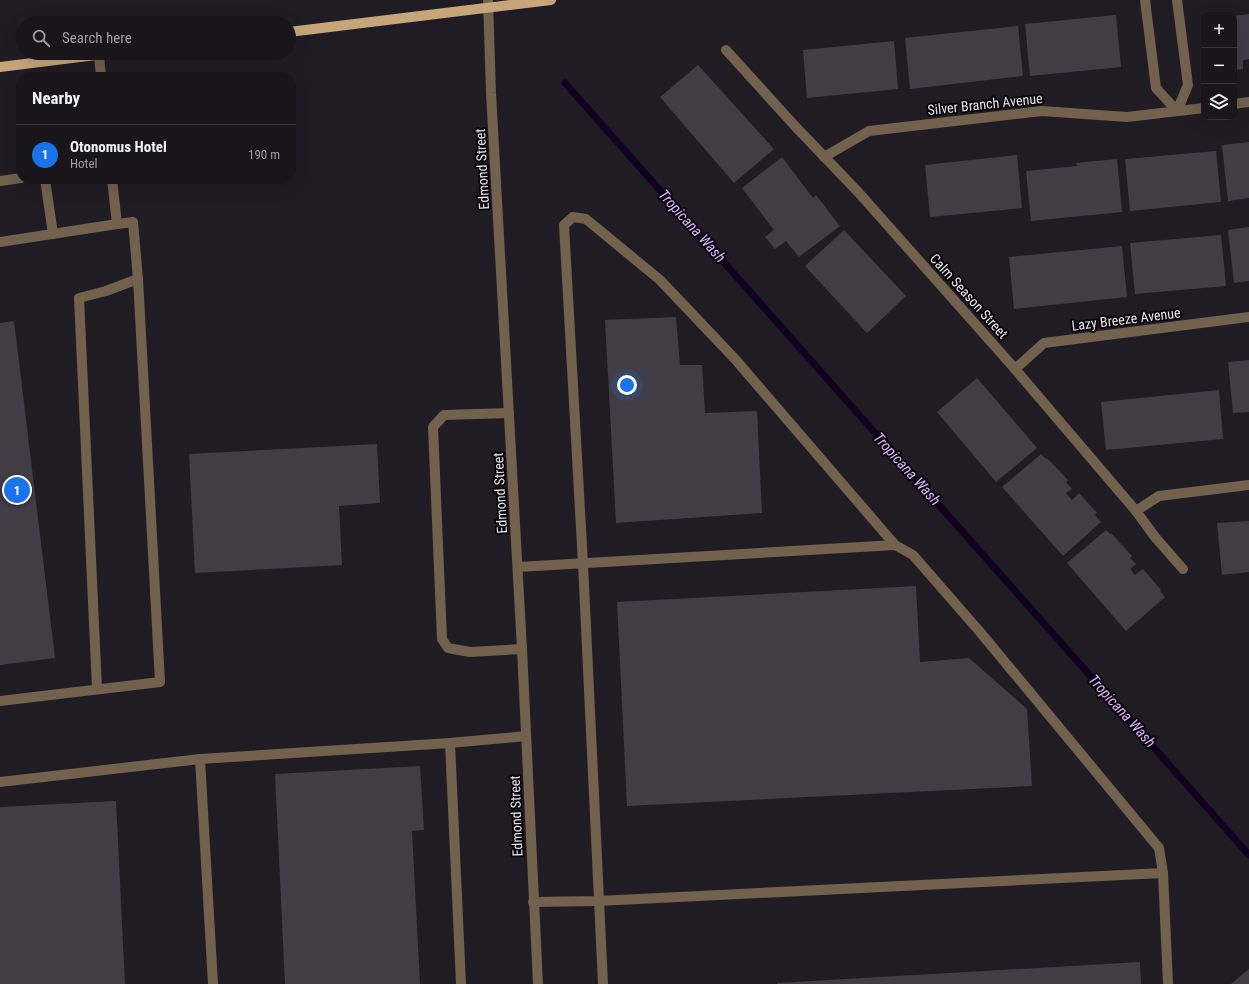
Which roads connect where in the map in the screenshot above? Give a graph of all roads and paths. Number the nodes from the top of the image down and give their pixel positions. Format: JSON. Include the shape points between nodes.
{"nodes":[{"id":1,"x":551,"y":0,"type":"edge"},
{"id":2,"x":1145,"y":0,"type":"edge"},
{"id":3,"x":1177,"y":0,"type":"edge"},
{"id":4,"x":488,"y":4,"type":"edge"},
{"id":5,"x":296,"y":31,"type":"edge"},
{"id":6,"x":726,"y":50,"type":"dead end"},
{"id":7,"x":58,"y":60,"type":"edge"},
{"id":8,"x":99,"y":60,"type":"edge"},
{"id":9,"x":0,"y":67,"type":"edge"},
{"id":10,"x":101,"y":72,"type":"edge"},
{"id":11,"x":1249,"y":102,"type":"edge"},
{"id":12,"x":1237,"y":104,"type":"edge"},
{"id":13,"x":1201,"y":108,"type":"edge"},
{"id":14,"x":1177,"y":111,"type":"junction"},
{"id":15,"x":824,"y":157,"type":"junction"},
{"id":16,"x":16,"y":179,"type":"edge"},
{"id":17,"x":0,"y":181,"type":"edge"},
{"id":18,"x":46,"y":184,"type":"edge"},
{"id":19,"x":112,"y":184,"type":"edge"},
{"id":20,"x":116,"y":224,"type":"junction"},
{"id":21,"x":53,"y":234,"type":"junction"},
{"id":22,"x":0,"y":242,"type":"edge"},
{"id":23,"x":138,"y":279,"type":"junction"},
{"id":24,"x":1249,"y":317,"type":"edge"},
{"id":25,"x":1016,"y":369,"type":"junction"},
{"id":26,"x":509,"y":413,"type":"junction"},
{"id":27,"x":1249,"y":485,"type":"edge"},
{"id":28,"x":1136,"y":511,"type":"junction"},
{"id":29,"x":895,"y":546,"type":"junction"},
{"id":30,"x":582,"y":564,"type":"junction"},
{"id":31,"x":518,"y":567,"type":"junction"},
{"id":32,"x":1183,"y":569,"type":"dead end"},
{"id":33,"x":522,"y":649,"type":"junction"},
{"id":34,"x":97,"y":689,"type":"junction"},
{"id":35,"x":0,"y":702,"type":"edge"},
{"id":36,"x":526,"y":736,"type":"junction"},
{"id":37,"x":450,"y":743,"type":"junction"},
{"id":38,"x":200,"y":759,"type":"junction"},
{"id":39,"x":0,"y":782,"type":"edge"},
{"id":40,"x":1163,"y":873,"type":"junction"},
{"id":41,"x":598,"y":901,"type":"junction"},
{"id":42,"x":533,"y":902,"type":"junction"},
{"id":43,"x":214,"y":984,"type":"edge"},
{"id":44,"x":461,"y":984,"type":"edge"},
{"id":45,"x":538,"y":984,"type":"edge"},
{"id":46,"x":603,"y":984,"type":"edge"},
{"id":47,"x":1168,"y":984,"type":"edge"}],
"edges":[{"from":1,"to":4,"type":"main road"},
{"from":2,"to":14,"type":"street","via":[[1156,88]]},
{"from":3,"to":14,"type":"street","via":[[1188,85]]},
{"from":4,"to":5,"type":"main road"},
{"from":4,"to":26,"type":"street","name":"Edmond Street"},
{"from":6,"to":15,"type":"street","name":"Calm Season Street"},
{"from":7,"to":9,"type":"main road"},
{"from":8,"to":10,"type":"street"},
{"from":11,"to":12,"type":"street"},
{"from":13,"to":14,"type":"street","name":"Silver Branch Avenue"},
{"from":14,"to":15,"type":"street","name":"Silver Branch Avenue","via":[[1127,117],[1042,111],[869,131]]},
{"from":15,"to":25,"type":"street","name":"Calm Season Street","via":[[859,192]]},
{"from":16,"to":17,"type":"street"},
{"from":18,"to":21,"type":"street"},
{"from":19,"to":20,"type":"street"},
{"from":20,"to":21,"type":"street"},
{"from":20,"to":23,"type":"street","via":[[134,222]]},
{"from":21,"to":22,"type":"street"},
{"from":23,"to":34,"type":"street","via":[[79,298]]},
{"from":23,"to":34,"type":"street","via":[[160,682]]},
{"from":24,"to":25,"type":"street","name":"Lazy Breeze Avenue","via":[[1044,343]]},
{"from":25,"to":28,"type":"street","name":"Calm Season Street"},
{"from":26,"to":31,"type":"street","name":"Edmond Street"},
{"from":26,"to":33,"type":"street","via":[[444,415],[432,427],[442,639],[448,648],[470,652]]},
{"from":27,"to":28,"type":"street","via":[[1159,496]]},
{"from":28,"to":32,"type":"street","name":"Calm Season Street"},
{"from":29,"to":30,"type":"street"},
{"from":29,"to":30,"type":"street","via":[[735,359],[660,280],[586,219],[573,217],[564,225]]},
{"from":29,"to":40,"type":"street","via":[[913,554],[1159,848]]},
{"from":30,"to":31,"type":"street"},
{"from":30,"to":41,"type":"street"},
{"from":31,"to":33,"type":"street","name":"Edmond Street"},
{"from":33,"to":36,"type":"street","name":"Edmond Street"},
{"from":34,"to":35,"type":"street"},
{"from":36,"to":37,"type":"street"},
{"from":36,"to":42,"type":"street","name":"Edmond Street"},
{"from":37,"to":38,"type":"street"},
{"from":37,"to":44,"type":"street"},
{"from":38,"to":39,"type":"street"},
{"from":38,"to":43,"type":"street"},
{"from":40,"to":41,"type":"street"},
{"from":40,"to":47,"type":"street"},
{"from":41,"to":42,"type":"street"},
{"from":41,"to":46,"type":"street"},
{"from":42,"to":45,"type":"street","name":"Edmond Street"}]}
